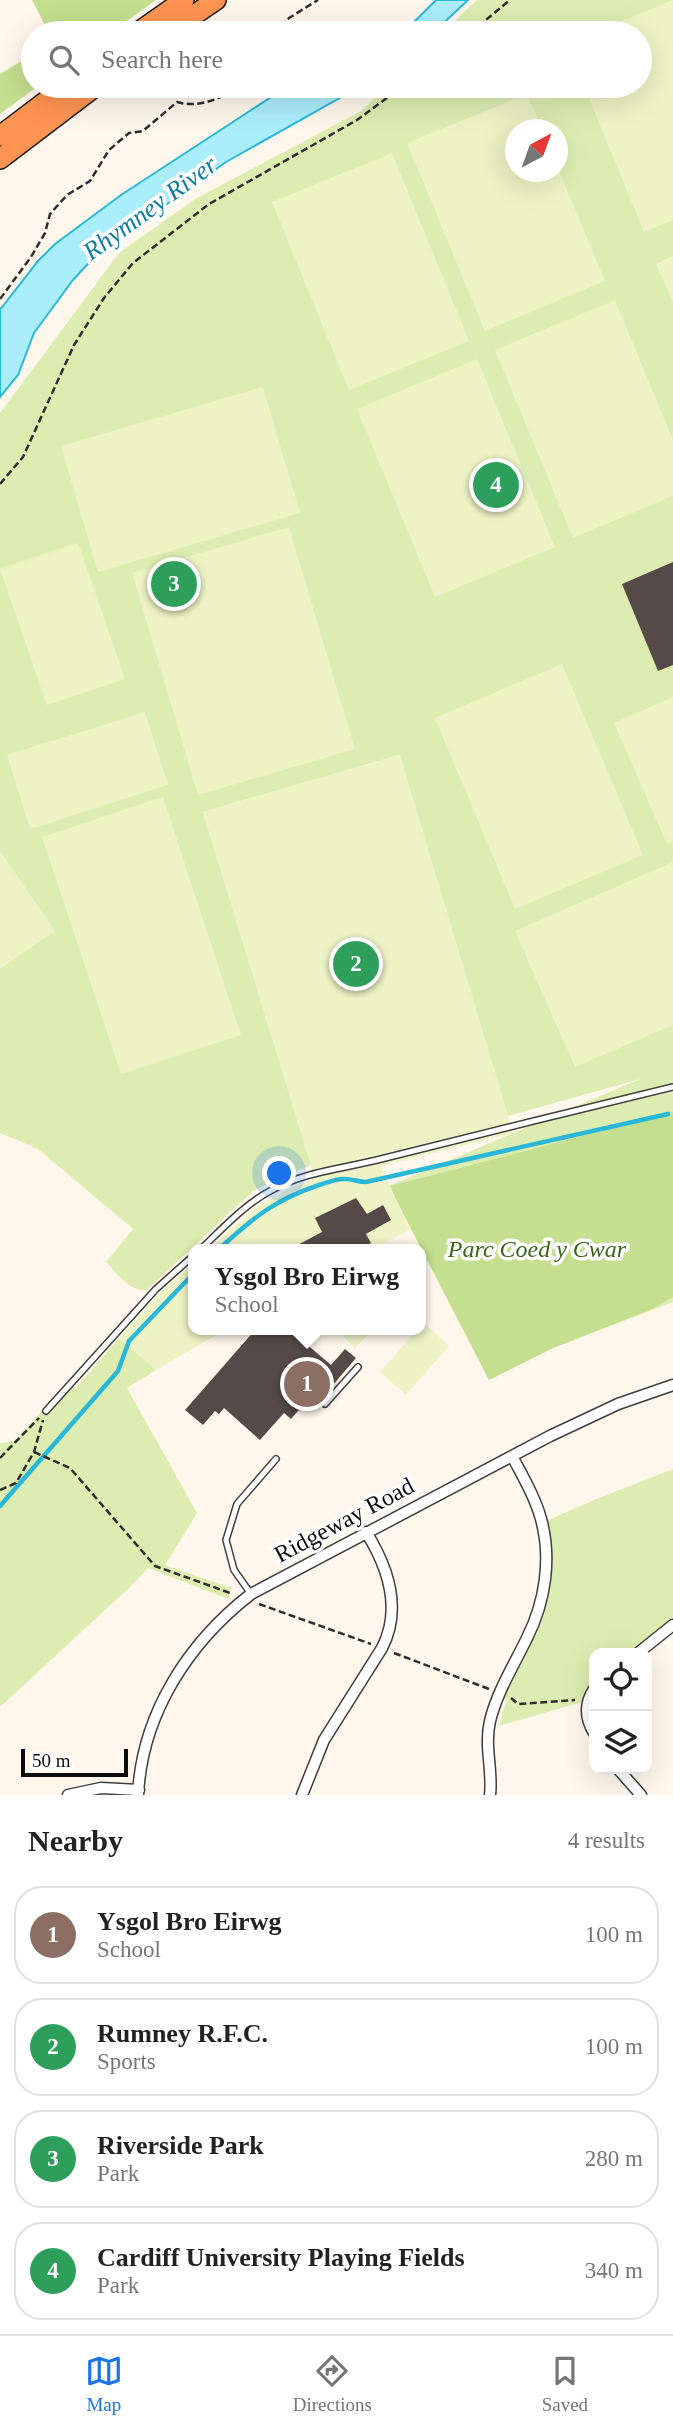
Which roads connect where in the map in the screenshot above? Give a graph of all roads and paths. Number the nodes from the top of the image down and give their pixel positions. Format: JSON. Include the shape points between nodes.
{"nodes":[{"id":1,"x":184,"y":0,"type":"edge"},
{"id":2,"x":216,"y":0,"type":"edge"},
{"id":3,"x":318,"y":0,"type":"edge"},
{"id":4,"x":510,"y":0,"type":"edge"},
{"id":5,"x":154,"y":21,"type":"edge"},
{"id":6,"x":185,"y":21,"type":"edge"},
{"id":7,"x":286,"y":21,"type":"edge"},
{"id":8,"x":485,"y":21,"type":"edge"},
{"id":9,"x":50,"y":98,"type":"edge"},
{"id":10,"x":80,"y":98,"type":"edge"},
{"id":11,"x":219,"y":98,"type":"edge"},
{"id":12,"x":387,"y":98,"type":"edge"},
{"id":13,"x":0,"y":136,"type":"edge"},
{"id":14,"x":0,"y":159,"type":"edge"},
{"id":15,"x":0,"y":299,"type":"edge"},
{"id":16,"x":0,"y":484,"type":"edge"},
{"id":17,"x":673,"y":1087,"type":"edge"},
{"id":18,"x":207,"y":1244,"type":"edge"},
{"id":19,"x":188,"y":1260,"type":"edge"},
{"id":20,"x":358,"y":1367,"type":"dead end"},
{"id":21,"x":673,"y":1385,"type":"edge"},
{"id":22,"x":325,"y":1404,"type":"dead end"},
{"id":23,"x":46,"y":1410,"type":"junction"},
{"id":24,"x":34,"y":1451,"type":"junction"},
{"id":25,"x":512,"y":1456,"type":"junction"},
{"id":26,"x":0,"y":1458,"type":"edge"},
{"id":27,"x":276,"y":1459,"type":"dead end"},
{"id":28,"x":0,"y":1490,"type":"edge"},
{"id":29,"x":366,"y":1532,"type":"junction"},
{"id":30,"x":248,"y":1596,"type":"junction"},
{"id":31,"x":673,"y":1625,"type":"edge"},
{"id":32,"x":382,"y":1648,"type":"junction"},
{"id":33,"x":644,"y":1648,"type":"edge"},
{"id":34,"x":500,"y":1693,"type":"junction"},
{"id":35,"x":589,"y":1694,"type":"edge"},
{"id":36,"x":622,"y":1774,"type":"edge"},
{"id":37,"x":139,"y":1792,"type":"edge"},
{"id":38,"x":68,"y":1795,"type":"edge"},
{"id":39,"x":302,"y":1795,"type":"edge"},
{"id":40,"x":490,"y":1795,"type":"edge"},
{"id":41,"x":641,"y":1795,"type":"edge"}],
"edges":[{"from":1,"to":5,"type":"highway"},
{"from":2,"to":6,"type":"highway"},
{"from":3,"to":7,"type":"path"},
{"from":4,"to":8,"type":"path"},
{"from":9,"to":13,"type":"highway"},
{"from":10,"to":14,"type":"highway"},
{"from":11,"to":15,"type":"path","via":[[189,106],[177,102],[144,131],[129,133],[108,150],[90,181],[66,195],[50,214],[31,257]]},
{"from":12,"to":16,"type":"path","via":[[357,120],[209,204],[133,263],[103,298],[74,345],[23,457]]},
{"from":17,"to":18,"type":"lane","via":[[292,1181],[254,1202]]},
{"from":19,"to":23,"type":"lane","via":[[156,1289]]},
{"from":20,"to":22,"type":"lane"},
{"from":21,"to":25,"type":"street","name":"Ridgeway Road","via":[[618,1404]]},
{"from":23,"to":24,"type":"path"},
{"from":23,"to":26,"type":"path"},
{"from":24,"to":28,"type":"path","via":[[16,1483]]},
{"from":24,"to":30,"type":"path","via":[[70,1468],[155,1566]]},
{"from":25,"to":29,"type":"street","name":"Ridgeway Road"},
{"from":25,"to":34,"type":"street","via":[[535,1501],[546,1556],[544,1590],[535,1620]]},
{"from":27,"to":30,"type":"lane","via":[[237,1504],[226,1540],[233,1570]]},
{"from":29,"to":30,"type":"street","name":"Ridgeway Road"},
{"from":29,"to":32,"type":"street","via":[[385,1567],[391,1591],[391,1622]]},
{"from":30,"to":32,"type":"path"},
{"from":30,"to":37,"type":"street","name":"Ridgeway Road","via":[[214,1626],[171,1686],[147,1742]]},
{"from":31,"to":33,"type":"street"},
{"from":32,"to":34,"type":"path"},
{"from":32,"to":39,"type":"street","via":[[324,1740]]},
{"from":34,"to":35,"type":"path","via":[[518,1704]]},
{"from":34,"to":40,"type":"street","via":[[487,1742]]},
{"from":36,"to":41,"type":"street"},
{"from":37,"to":38,"type":"street","via":[[101,1788]]}]}
